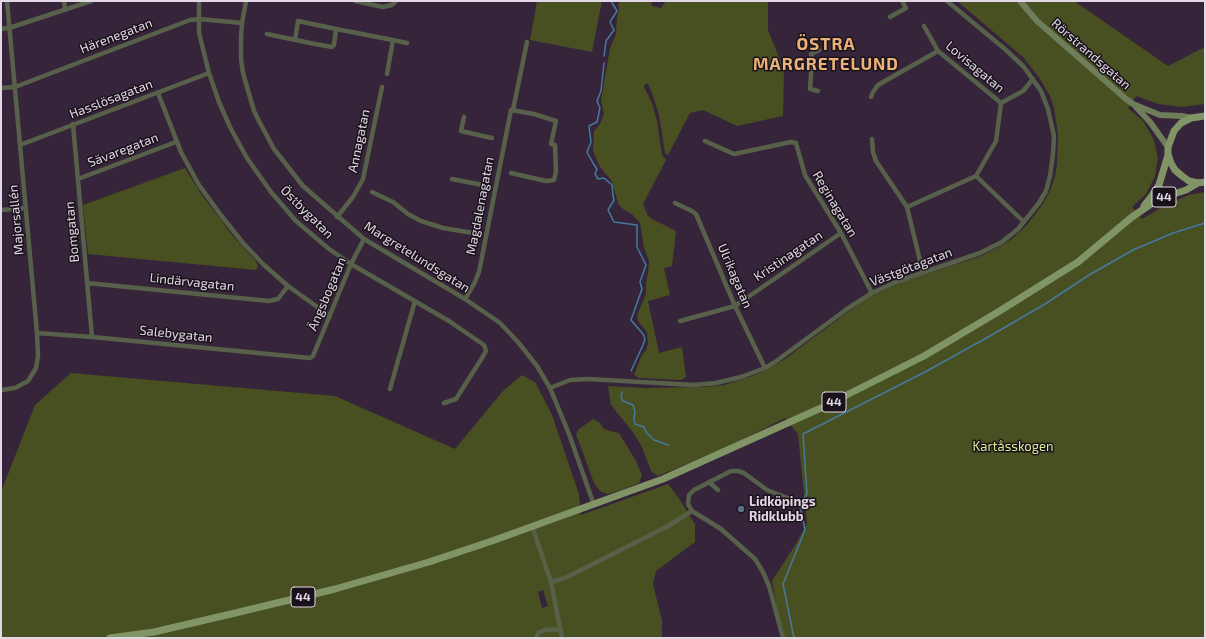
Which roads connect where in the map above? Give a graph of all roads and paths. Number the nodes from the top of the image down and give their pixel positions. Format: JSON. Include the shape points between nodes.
{"nodes":[{"id":1,"x":7,"y":1,"type":"edge"},
{"id":2,"x":64,"y":1,"type":"edge"},
{"id":3,"x":91,"y":1,"type":"edge"},
{"id":4,"x":199,"y":1,"type":"edge"},
{"id":5,"x":246,"y":1,"type":"edge"},
{"id":6,"x":355,"y":1,"type":"edge"},
{"id":7,"x":396,"y":1,"type":"edge"},
{"id":8,"x":902,"y":1,"type":"edge"},
{"id":9,"x":947,"y":1,"type":"edge"},
{"id":10,"x":1020,"y":1,"type":"edge"},
{"id":11,"x":65,"y":10,"type":"junction"},
{"id":12,"x":890,"y":17,"type":"dead end"},
{"id":13,"x":199,"y":19,"type":"junction"},
{"id":14,"x":242,"y":23,"type":"junction"},
{"id":15,"x":924,"y":26,"type":"dead end"},
{"id":16,"x":9,"y":28,"type":"junction"},
{"id":17,"x":1,"y":29,"type":"edge"},
{"id":18,"x":336,"y":29,"type":"junction"},
{"id":19,"x":267,"y":34,"type":"dead end"},
{"id":20,"x":295,"y":40,"type":"junction"},
{"id":21,"x":393,"y":40,"type":"junction"},
{"id":22,"x":527,"y":42,"type":"dead end"},
{"id":23,"x":407,"y":43,"type":"dead end"},
{"id":24,"x":819,"y":50,"type":"dead end"},
{"id":25,"x":938,"y":51,"type":"junction"},
{"id":26,"x":209,"y":73,"type":"junction"},
{"id":27,"x":386,"y":74,"type":"dead end"},
{"id":28,"x":1033,"y":79,"type":"junction"},
{"id":29,"x":382,"y":86,"type":"dead end"},
{"id":30,"x":15,"y":87,"type":"junction"},
{"id":31,"x":1,"y":88,"type":"edge"},
{"id":32,"x":818,"y":91,"type":"dead end"},
{"id":33,"x":158,"y":93,"type":"junction"},
{"id":34,"x":871,"y":97,"type":"dead end"},
{"id":35,"x":1001,"y":103,"type":"junction"},
{"id":36,"x":1133,"y":104,"type":"junction"},
{"id":37,"x":511,"y":112,"type":"junction"},
{"id":38,"x":1203,"y":116,"type":"edge"},
{"id":39,"x":464,"y":117,"type":"dead end"},
{"id":40,"x":1191,"y":118,"type":"junction"},
{"id":41,"x":73,"y":124,"type":"junction"},
{"id":42,"x":492,"y":138,"type":"dead end"},
{"id":43,"x":872,"y":139,"type":"dead end"},
{"id":44,"x":705,"y":141,"type":"dead end"},
{"id":45,"x":176,"y":142,"type":"junction"},
{"id":46,"x":20,"y":145,"type":"junction"},
{"id":47,"x":1168,"y":151,"type":"junction"},
{"id":48,"x":511,"y":172,"type":"dead end"},
{"id":49,"x":976,"y":176,"type":"junction"},
{"id":50,"x":78,"y":179,"type":"junction"},
{"id":51,"x":452,"y":179,"type":"dead end"},
{"id":52,"x":1202,"y":182,"type":"edge"},
{"id":53,"x":483,"y":185,"type":"dead end"},
{"id":54,"x":372,"y":192,"type":"dead end"},
{"id":55,"x":675,"y":203,"type":"dead end"},
{"id":56,"x":907,"y":206,"type":"junction"},
{"id":57,"x":26,"y":208,"type":"junction"},
{"id":58,"x":1,"y":210,"type":"edge"},
{"id":59,"x":337,"y":217,"type":"junction"},
{"id":60,"x":1132,"y":218,"type":"junction"},
{"id":61,"x":1024,"y":222,"type":"junction"},
{"id":62,"x":473,"y":233,"type":"dead end"},
{"id":63,"x":841,"y":233,"type":"junction"},
{"id":64,"x":364,"y":239,"type":"junction"},
{"id":65,"x":351,"y":264,"type":"junction"},
{"id":66,"x":922,"y":273,"type":"junction"},
{"id":67,"x":87,"y":283,"type":"junction"},
{"id":68,"x":288,"y":286,"type":"junction"},
{"id":69,"x":872,"y":293,"type":"junction"},
{"id":70,"x":465,"y":299,"type":"junction"},
{"id":71,"x":415,"y":301,"type":"junction"},
{"id":72,"x":735,"y":306,"type":"junction"},
{"id":73,"x":330,"y":316,"type":"junction"},
{"id":74,"x":680,"y":320,"type":"dead end"},
{"id":75,"x":37,"y":333,"type":"junction"},
{"id":76,"x":92,"y":337,"type":"junction"},
{"id":77,"x":312,"y":358,"type":"joint"},
{"id":78,"x":764,"y":368,"type":"junction"},
{"id":79,"x":550,"y":388,"type":"junction"},
{"id":80,"x":390,"y":389,"type":"dead end"},
{"id":81,"x":1,"y":390,"type":"edge"},
{"id":82,"x":444,"y":403,"type":"dead end"},
{"id":83,"x":709,"y":482,"type":"junction"},
{"id":84,"x":718,"y":490,"type":"dead end"},
{"id":85,"x":790,"y":499,"type":"dead end"},
{"id":86,"x":594,"y":505,"type":"junction"},
{"id":87,"x":692,"y":511,"type":"junction"},
{"id":88,"x":532,"y":526,"type":"junction"},
{"id":89,"x":551,"y":582,"type":"junction"},
{"id":90,"x":561,"y":629,"type":"junction"},
{"id":91,"x":110,"y":638,"type":"edge"},
{"id":92,"x":536,"y":638,"type":"edge"},
{"id":93,"x":562,"y":638,"type":"edge"},
{"id":94,"x":783,"y":638,"type":"edge"}],
"edges":[{"from":1,"to":16,"type":"street","name":"Majorsallén"},
{"from":2,"to":11,"type":"street"},
{"from":3,"to":11,"type":"street"},
{"from":4,"to":13,"type":"street","name":"Östbygatan"},
{"from":5,"to":14,"type":"street","name":"Margretelundsgatan"},
{"from":6,"to":7,"type":"street","via":[[383,7]]},
{"from":8,"to":12,"type":"street","via":[[906,8]]},
{"from":9,"to":28,"type":"street","name":"Västgötagatan","via":[[1018,60]]},
{"from":10,"to":36,"type":"main road","name":"Rörstrandsgatan","via":[[1037,21]]},
{"from":11,"to":16,"type":"street"},
{"from":13,"to":14,"type":"street","name":"Härenegatan"},
{"from":13,"to":26,"type":"street","name":"Östbygatan","via":[[201,41]]},
{"from":13,"to":30,"type":"street","name":"Härenegatan","via":[[190,20]]},
{"from":14,"to":59,"type":"street","name":"Margretelundsgatan","via":[[240,48],[243,73],[260,123],[274,149],[294,176]]},
{"from":15,"to":25,"type":"street","name":"Lovisagatan"},
{"from":16,"to":17,"type":"street"},
{"from":16,"to":30,"type":"street","name":"Majorsallén"},
{"from":18,"to":20,"type":"street","via":[[332,47]]},
{"from":18,"to":20,"type":"street","via":[[298,21]]},
{"from":18,"to":21,"type":"street"},
{"from":19,"to":20,"type":"street"},
{"from":21,"to":23,"type":"street"},
{"from":21,"to":27,"type":"street"},
{"from":22,"to":37,"type":"street","name":"Magdalenagatan"},
{"from":24,"to":32,"type":"street","via":[[810,54],[810,89]]},
{"from":25,"to":34,"type":"street","via":[[878,85]]},
{"from":25,"to":35,"type":"street","name":"Lovisagatan"},
{"from":26,"to":33,"type":"street","name":"Hasslösagatan"},
{"from":26,"to":65,"type":"street","name":"Östbygatan","via":[[230,127],[258,175],[296,221]]},
{"from":28,"to":35,"type":"street","name":"Lovisagatan","via":[[1023,91]]},
{"from":28,"to":61,"type":"street","name":"Västgötagatan","via":[[1041,91],[1050,115],[1054,154],[1046,191]]},
{"from":29,"to":59,"type":"street","name":"Annagatan","via":[[362,182]]},
{"from":30,"to":31,"type":"street","name":"Härenegatan"},
{"from":30,"to":46,"type":"street","name":"Majorsallén"},
{"from":33,"to":41,"type":"street","name":"Hasslösagatan"},
{"from":33,"to":45,"type":"street"},
{"from":35,"to":49,"type":"street","name":"Lovisagatan","via":[[996,141]]},
{"from":36,"to":40,"type":"main road","name":"Rörstrandsgatan","via":[[1160,115]]},
{"from":36,"to":47,"type":"main road","name":"Rörstrandsgatan","via":[[1150,122]]},
{"from":37,"to":48,"type":"street","via":[[534,114],[556,121],[551,144],[555,145],[556,172],[554,180],[546,181]]},
{"from":37,"to":70,"type":"street","name":"Magdalenagatan","via":[[478,272]]},
{"from":38,"to":40,"type":"main road","number":"44"},
{"from":39,"to":42,"type":"street","via":[[461,131]]},
{"from":40,"to":47,"type":"main road","number":"44","via":[[1177,127],[1171,136]]},
{"from":41,"to":46,"type":"street","name":"Hasslösagatan"},
{"from":41,"to":50,"type":"street","name":"Bomgatan"},
{"from":43,"to":56,"type":"street","via":[[876,161]]},
{"from":44,"to":63,"type":"street","name":"Reginagatan","via":[[732,154],[796,143],[805,176]]},
{"from":45,"to":50,"type":"street","name":"Sävaregatan"},
{"from":45,"to":68,"type":"street","via":[[199,185],[220,214],[253,254]]},
{"from":46,"to":57,"type":"street","name":"Majorsallén"},
{"from":47,"to":52,"type":"main road","number":"44","via":[[1175,170],[1186,178]]},
{"from":47,"to":60,"type":"main road","number":"44","via":[[1159,185]]},
{"from":49,"to":56,"type":"street"},
{"from":49,"to":61,"type":"street"},
{"from":50,"to":67,"type":"street","name":"Bomgatan"},
{"from":51,"to":53,"type":"street"},
{"from":52,"to":60,"type":"main road","number":"44","via":[[1159,199]]},
{"from":54,"to":62,"type":"street","via":[[393,202],[421,221],[442,228]]},
{"from":55,"to":72,"type":"street","name":"Ulrikagatan","via":[[696,214]]},
{"from":56,"to":66,"type":"street"},
{"from":57,"to":58,"type":"street"},
{"from":57,"to":75,"type":"street","name":"Majorsallén"},
{"from":59,"to":64,"type":"street","name":"Margretelundsgatan"},
{"from":60,"to":86,"type":"main road","number":"44","via":[[1078,262],[924,356],[749,442]]},
{"from":61,"to":66,"type":"street","name":"Västgötagatan","via":[[1010,236],[993,247]]},
{"from":63,"to":69,"type":"street","name":"Reginagatan"},
{"from":63,"to":72,"type":"street","name":"Kristinagatan"},
{"from":64,"to":65,"type":"street","name":"Ängsbogatan"},
{"from":64,"to":70,"type":"street","name":"Margretelundsgatan"},
{"from":65,"to":71,"type":"street","name":"Östbygatan"},
{"from":65,"to":73,"type":"street","name":"Ängsbogatan"},
{"from":66,"to":69,"type":"street","name":"Västgötagatan"},
{"from":67,"to":68,"type":"street","name":"Lindärvagatan","via":[[269,301],[278,298]]},
{"from":67,"to":76,"type":"street","name":"Bomgatan"},
{"from":68,"to":73,"type":"street"},
{"from":69,"to":78,"type":"street","name":"Västgötagatan"},
{"from":70,"to":79,"type":"street","name":"Margretelundsgatan","via":[[500,323],[537,366]]},
{"from":71,"to":80,"type":"street"},
{"from":71,"to":82,"type":"street","name":"Östbygatan","via":[[484,345],[486,351],[456,399]]},
{"from":72,"to":74,"type":"street","name":"Kristinagatan"},
{"from":72,"to":78,"type":"street","name":"Ulrikagatan"},
{"from":73,"to":77,"type":"street","name":"Ängsbogatan"},
{"from":75,"to":76,"type":"street","name":"Salebygatan"},
{"from":75,"to":81,"type":"street","name":"Majorsallén","via":[[38,362],[33,374],[20,386]]},
{"from":76,"to":77,"type":"street","name":"Salebygatan"},
{"from":78,"to":79,"type":"street","name":"Västgötagatan","via":[[730,380],[705,384],[588,379],[570,380]]},
{"from":79,"to":86,"type":"street","name":"Margretelundsgatan"},
{"from":83,"to":84,"type":"street"},
{"from":83,"to":85,"type":"street","via":[[732,471],[738,471],[767,490]]},
{"from":83,"to":87,"type":"street","via":[[689,495],[688,504]]},
{"from":86,"to":88,"type":"main road","number":"44"},
{"from":87,"to":89,"type":"street","via":[[593,564]]},
{"from":87,"to":94,"type":"street","via":[[722,530],[755,559],[769,586]]},
{"from":88,"to":89,"type":"street"},
{"from":88,"to":91,"type":"main road","number":"44","via":[[429,562],[335,589],[154,632]]},
{"from":89,"to":90,"type":"street"},
{"from":90,"to":92,"type":"street","via":[[546,630],[538,633]]},
{"from":90,"to":93,"type":"street"}]}
